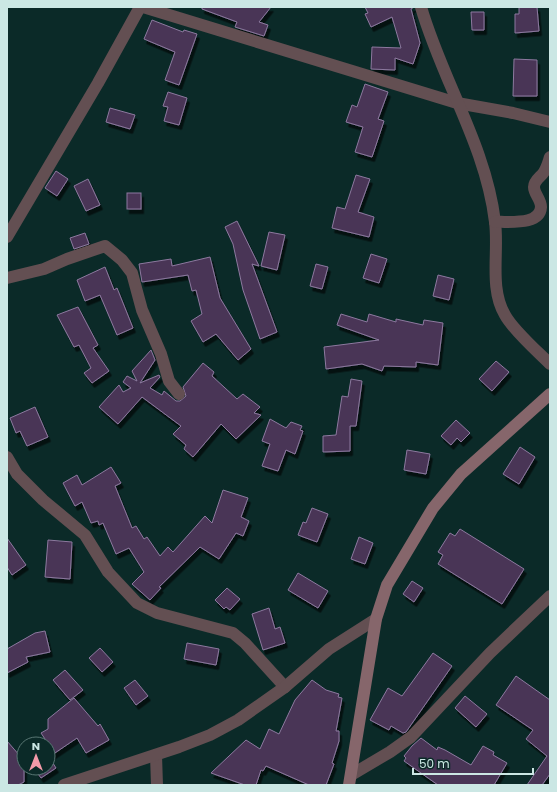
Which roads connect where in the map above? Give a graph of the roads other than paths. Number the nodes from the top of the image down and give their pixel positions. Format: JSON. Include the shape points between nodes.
{"nodes":[{"id":1,"x":142,"y":7,"type":"edge"},
{"id":2,"x":422,"y":7,"type":"edge"},
{"id":3,"x":457,"y":103,"type":"junction"},
{"id":4,"x":550,"y":123,"type":"edge"},
{"id":5,"x":550,"y":157,"type":"edge"},
{"id":6,"x":495,"y":222,"type":"junction"},
{"id":7,"x":7,"y":237,"type":"edge"},
{"id":8,"x":7,"y":278,"type":"edge"},
{"id":9,"x":550,"y":364,"type":"edge"},
{"id":10,"x":179,"y":394,"type":"dead end"},
{"id":11,"x":550,"y":394,"type":"edge"},
{"id":12,"x":7,"y":458,"type":"edge"},
{"id":13,"x":550,"y":596,"type":"edge"},
{"id":14,"x":376,"y":619,"type":"junction"},
{"id":15,"x":285,"y":687,"type":"junction"},
{"id":16,"x":156,"y":755,"type":"junction"},
{"id":17,"x":350,"y":780,"type":"edge"},
{"id":18,"x":64,"y":785,"type":"edge"},
{"id":19,"x":157,"y":785,"type":"edge"}],
"edges":[{"from":1,"to":3,"type":"street"},
{"from":1,"to":7,"type":"street"},
{"from":2,"to":3,"type":"street","via":[[437,55]]},
{"from":3,"to":4,"type":"street"},
{"from":3,"to":6,"type":"street","via":[[477,147],[488,183]]},
{"from":5,"to":6,"type":"street","via":[[543,174],[535,182],[534,188],[541,208],[538,216],[530,220]]},
{"from":6,"to":9,"type":"street","via":[[499,302],[505,316]]},
{"from":8,"to":10,"type":"street","via":[[44,269],[105,246],[122,260],[132,273],[142,310],[161,354],[169,381]]},
{"from":11,"to":14,"type":"street","via":[[461,474],[433,508],[387,585]]},
{"from":12,"to":15,"type":"street","via":[[17,474],[43,500],[85,535],[108,572],[137,603],[157,613],[233,633]]},
{"from":13,"to":17,"type":"street","via":[[490,653],[411,737]]},
{"from":14,"to":15,"type":"street","via":[[329,649]]},
{"from":14,"to":17,"type":"street"},
{"from":15,"to":16,"type":"street","via":[[238,720],[210,735]]},
{"from":16,"to":18,"type":"street"},
{"from":16,"to":19,"type":"street"}]}
